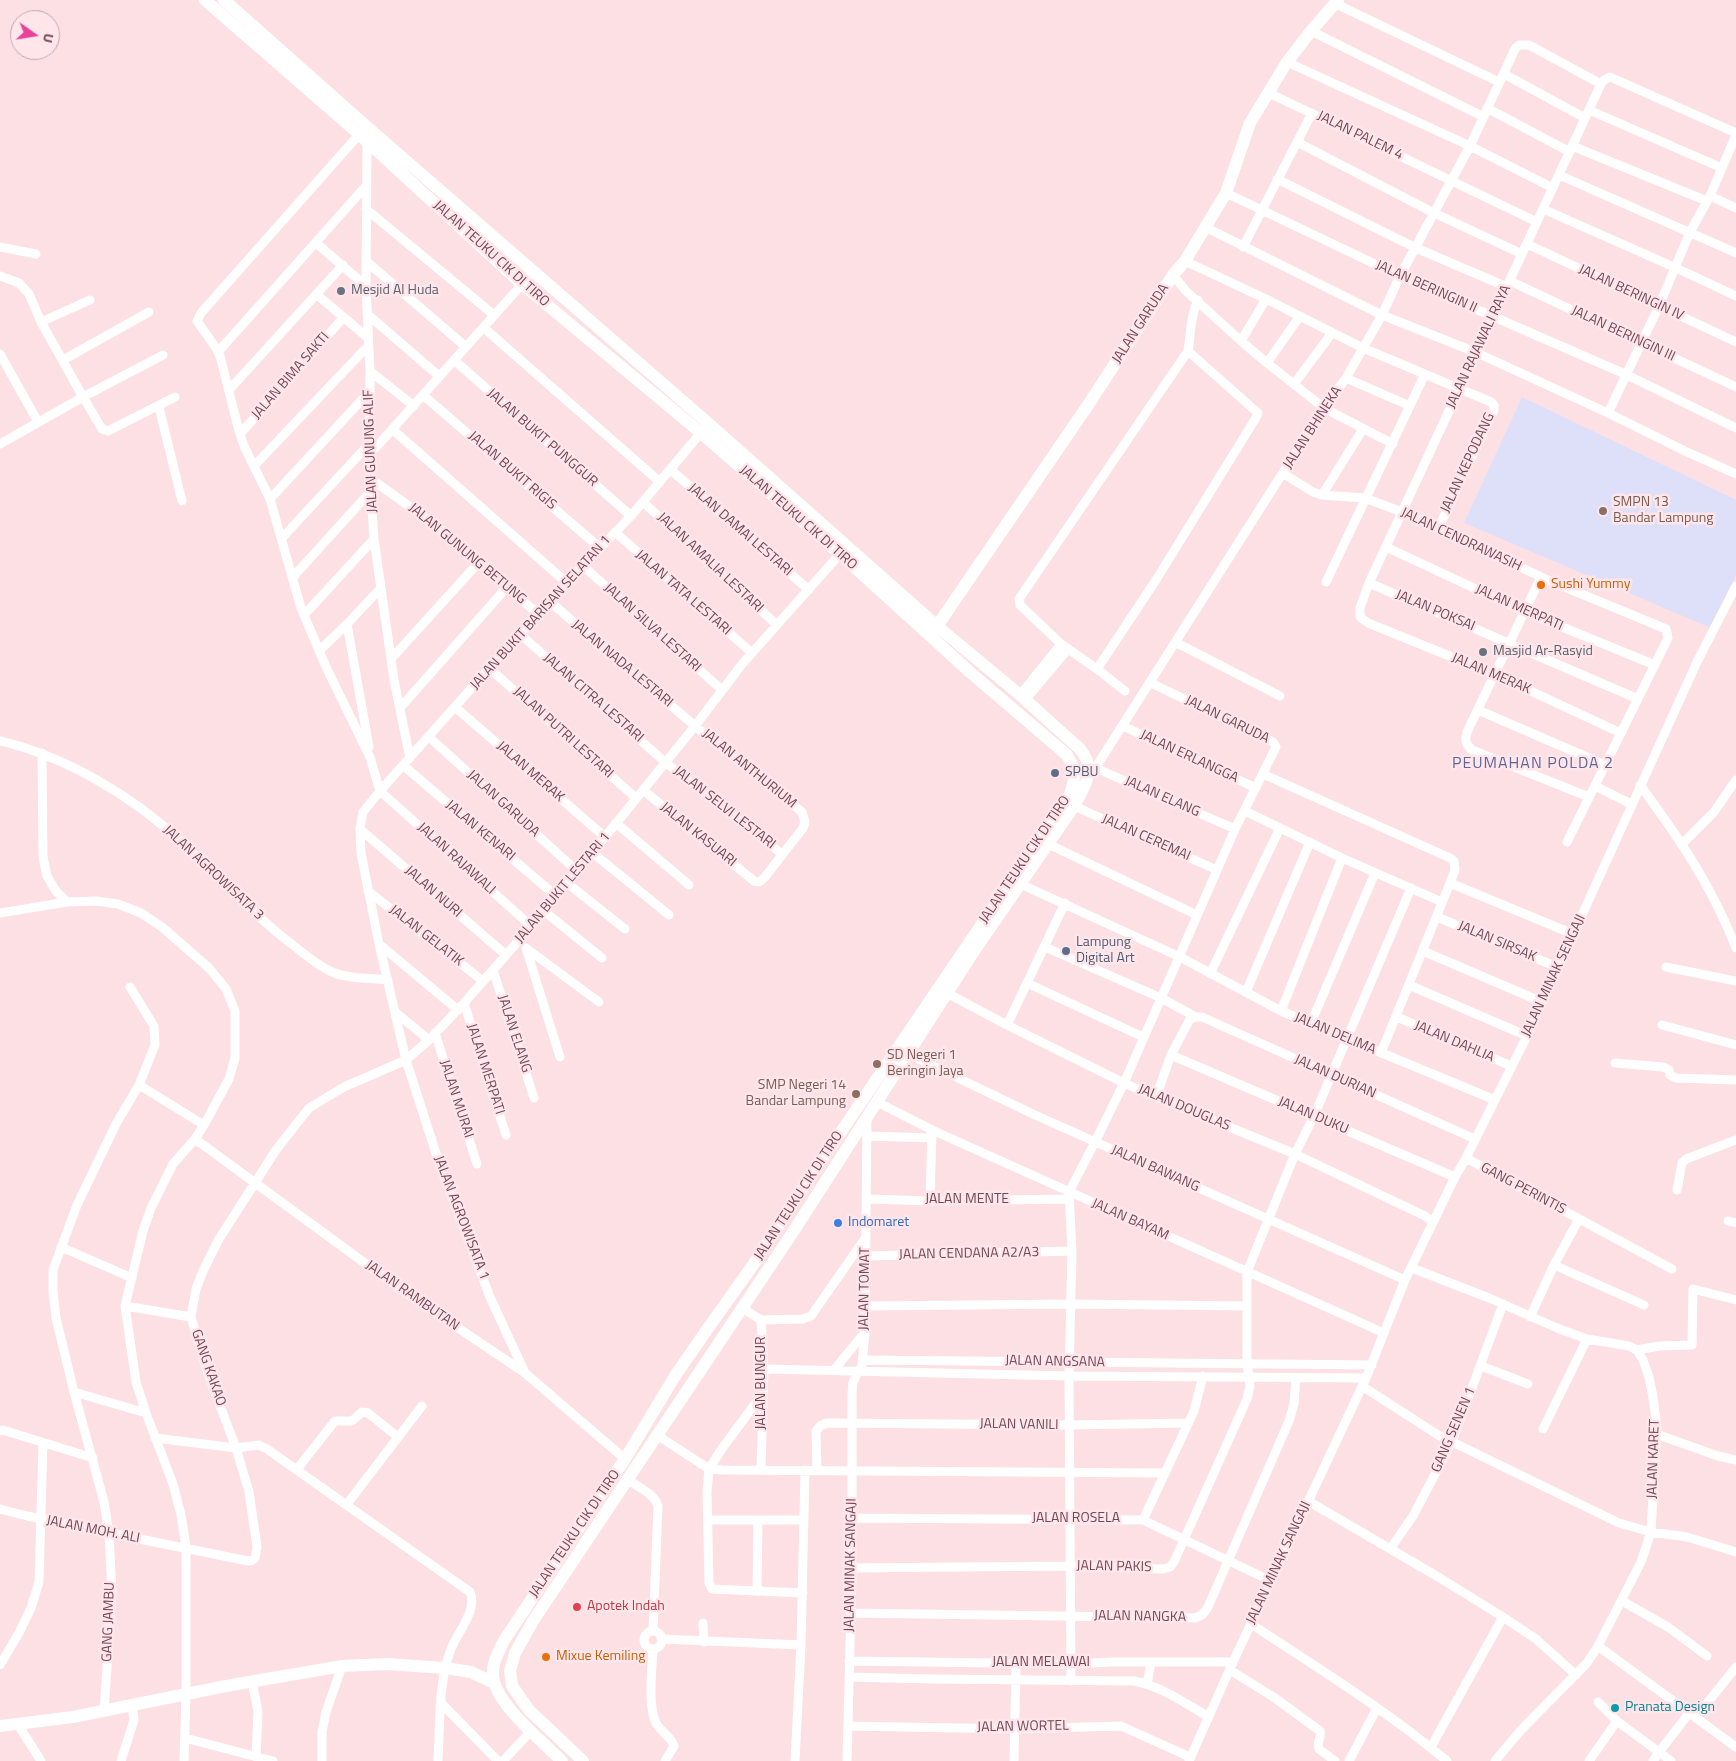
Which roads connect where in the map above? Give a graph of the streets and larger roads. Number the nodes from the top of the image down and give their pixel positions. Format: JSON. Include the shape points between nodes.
{"nodes":[{"id":1,"x":205,"y":0,"type":"edge"},
{"id":2,"x":224,"y":0,"type":"edge"},
{"id":3,"x":1336,"y":1,"type":"edge"},
{"id":4,"x":1311,"y":31,"type":"junction"},
{"id":5,"x":1287,"y":62,"type":"junction"},
{"id":6,"x":1504,"y":74,"type":"junction"},
{"id":7,"x":1499,"y":82,"type":"junction"},
{"id":8,"x":1602,"y":82,"type":"junction"},
{"id":9,"x":1269,"y":93,"type":"junction"},
{"id":10,"x":1484,"y":112,"type":"junction"},
{"id":11,"x":1312,"y":113,"type":"junction"},
{"id":12,"x":1587,"y":114,"type":"junction"},
{"id":13,"x":364,"y":134,"type":"junction"},
{"id":14,"x":1736,"y":134,"type":"edge"},
{"id":15,"x":1297,"y":142,"type":"junction"},
{"id":16,"x":1470,"y":146,"type":"junction"},
{"id":17,"x":1571,"y":149,"type":"junction"},
{"id":18,"x":1727,"y":159,"type":"junction"},
{"id":19,"x":1736,"y":163,"type":"edge"},
{"id":20,"x":1722,"y":168,"type":"junction"},
{"id":21,"x":1559,"y":175,"type":"junction"},
{"id":22,"x":1277,"y":179,"type":"junction"},
{"id":23,"x":1452,"y":180,"type":"junction"},
{"id":24,"x":366,"y":186,"type":"junction"},
{"id":25,"x":1553,"y":188,"type":"junction"},
{"id":26,"x":1226,"y":193,"type":"junction"},
{"id":27,"x":1709,"y":198,"type":"junction"},
{"id":28,"x":1736,"y":208,"type":"edge"},
{"id":29,"x":366,"y":209,"type":"junction"},
{"id":30,"x":1543,"y":209,"type":"junction"},
{"id":31,"x":1263,"y":210,"type":"junction"},
{"id":32,"x":1434,"y":213,"type":"junction"},
{"id":33,"x":1537,"y":222,"type":"junction"},
{"id":34,"x":1205,"y":227,"type":"junction"},
{"id":35,"x":1690,"y":232,"type":"junction"},
{"id":36,"x":316,"y":243,"type":"junction"},
{"id":37,"x":1527,"y":244,"type":"junction"},
{"id":38,"x":0,"y":247,"type":"edge"},
{"id":39,"x":1243,"y":247,"type":"junction"},
{"id":40,"x":1416,"y":248,"type":"junction"},
{"id":41,"x":1736,"y":253,"type":"edge"},
{"id":42,"x":36,"y":254,"type":"dead end"},
{"id":43,"x":1522,"y":254,"type":"junction"},
{"id":44,"x":366,"y":261,"type":"junction"},
{"id":45,"x":1185,"y":261,"type":"junction"},
{"id":46,"x":343,"y":265,"type":"junction"},
{"id":47,"x":1674,"y":267,"type":"junction"},
{"id":48,"x":533,"y":272,"type":"junction"},
{"id":49,"x":1174,"y":275,"type":"junction"},
{"id":50,"x":0,"y":276,"type":"edge"},
{"id":51,"x":1400,"y":276,"type":"junction"},
{"id":52,"x":522,"y":284,"type":"junction"},
{"id":53,"x":1508,"y":284,"type":"junction"},
{"id":54,"x":366,"y":286,"type":"junction"},
{"id":55,"x":316,"y":294,"type":"junction"},
{"id":56,"x":1736,"y":296,"type":"edge"},
{"id":57,"x":1266,"y":299,"type":"junction"},
{"id":58,"x":90,"y":300,"type":"dead end"},
{"id":59,"x":1198,"y":300,"type":"junction"},
{"id":60,"x":1659,"y":306,"type":"junction"},
{"id":61,"x":149,"y":312,"type":"dead end"},
{"id":62,"x":367,"y":314,"type":"junction"},
{"id":63,"x":494,"y":315,"type":"junction"},
{"id":64,"x":1382,"y":315,"type":"junction"},
{"id":65,"x":1300,"y":316,"type":"junction"},
{"id":66,"x":1494,"y":316,"type":"junction"},
{"id":67,"x":343,"y":318,"type":"junction"},
{"id":68,"x":41,"y":322,"type":"junction"},
{"id":69,"x":484,"y":328,"type":"junction"},
{"id":70,"x":1332,"y":333,"type":"junction"},
{"id":71,"x":1241,"y":341,"type":"junction"},
{"id":72,"x":368,"y":342,"type":"junction"},
{"id":73,"x":1642,"y":342,"type":"junction"},
{"id":74,"x":1736,"y":342,"type":"edge"},
{"id":75,"x":466,"y":347,"type":"junction"},
{"id":76,"x":1363,"y":348,"type":"junction"},
{"id":77,"x":1188,"y":351,"type":"junction"},
{"id":78,"x":218,"y":352,"type":"junction"},
{"id":79,"x":1476,"y":353,"type":"junction"},
{"id":80,"x":0,"y":354,"type":"edge"},
{"id":81,"x":163,"y":355,"type":"dead end"},
{"id":82,"x":62,"y":360,"type":"junction"},
{"id":83,"x":454,"y":360,"type":"junction"},
{"id":84,"x":1267,"y":364,"type":"junction"},
{"id":85,"x":370,"y":371,"type":"junction"},
{"id":86,"x":1425,"y":374,"type":"junction"},
{"id":87,"x":1625,"y":374,"type":"junction"},
{"id":88,"x":440,"y":376,"type":"junction"},
{"id":89,"x":1346,"y":378,"type":"junction"},
{"id":90,"x":1294,"y":384,"type":"junction"},
{"id":91,"x":1736,"y":387,"type":"edge"},
{"id":92,"x":1460,"y":388,"type":"junction"},
{"id":93,"x":229,"y":390,"type":"junction"},
{"id":94,"x":370,"y":391,"type":"junction"},
{"id":95,"x":423,"y":395,"type":"junction"},
{"id":96,"x":175,"y":397,"type":"dead end"},
{"id":97,"x":83,"y":398,"type":"junction"},
{"id":98,"x":414,"y":406,"type":"junction"},
{"id":99,"x":1410,"y":406,"type":"junction"},
{"id":100,"x":158,"y":407,"type":"junction"},
{"id":101,"x":1324,"y":408,"type":"junction"},
{"id":102,"x":1608,"y":413,"type":"junction"},
{"id":103,"x":38,"y":422,"type":"junction"},
{"id":104,"x":704,"y":428,"type":"junction"},
{"id":105,"x":1736,"y":428,"type":"edge"},
{"id":106,"x":392,"y":429,"type":"junction"},
{"id":107,"x":1363,"y":429,"type":"junction"},
{"id":108,"x":240,"y":434,"type":"junction"},
{"id":109,"x":0,"y":444,"type":"edge"},
{"id":110,"x":369,"y":444,"type":"junction"},
{"id":111,"x":1393,"y":444,"type":"junction"},
{"id":112,"x":370,"y":454,"type":"junction"},
{"id":113,"x":254,"y":466,"type":"junction"},
{"id":114,"x":671,"y":470,"type":"junction"},
{"id":115,"x":1284,"y":474,"type":"junction"},
{"id":116,"x":1736,"y":474,"type":"edge"},
{"id":117,"x":370,"y":478,"type":"junction"},
{"id":118,"x":660,"y":482,"type":"junction"},
{"id":119,"x":372,"y":491,"type":"junction"},
{"id":120,"x":1322,"y":495,"type":"junction"},
{"id":121,"x":1365,"y":498,"type":"junction"},
{"id":122,"x":270,"y":499,"type":"junction"},
{"id":123,"x":182,"y":501,"type":"dead end"},
{"id":124,"x":643,"y":502,"type":"junction"},
{"id":125,"x":1402,"y":512,"type":"junction"},
{"id":126,"x":631,"y":516,"type":"junction"},
{"id":127,"x":1438,"y":529,"type":"junction"},
{"id":128,"x":615,"y":532,"type":"junction"},
{"id":129,"x":282,"y":538,"type":"junction"},
{"id":130,"x":374,"y":540,"type":"junction"},
{"id":131,"x":1386,"y":547,"type":"junction"},
{"id":132,"x":600,"y":548,"type":"junction"},
{"id":133,"x":840,"y":554,"type":"junction"},
{"id":134,"x":479,"y":562,"type":"junction"},
{"id":135,"x":582,"y":565,"type":"junction"},
{"id":136,"x":1541,"y":576,"type":"junction"},
{"id":137,"x":293,"y":577,"type":"junction"},
{"id":138,"x":1326,"y":582,"type":"dead end"},
{"id":139,"x":567,"y":583,"type":"junction"},
{"id":140,"x":1369,"y":583,"type":"junction"},
{"id":141,"x":1736,"y":586,"type":"edge"},
{"id":142,"x":508,"y":587,"type":"junction"},
{"id":143,"x":380,"y":589,"type":"junction"},
{"id":144,"x":809,"y":590,"type":"junction"},
{"id":145,"x":549,"y":601,"type":"junction"},
{"id":146,"x":1523,"y":611,"type":"junction"},
{"id":147,"x":538,"y":614,"type":"junction"},
{"id":148,"x":304,"y":615,"type":"junction"},
{"id":149,"x":1360,"y":617,"type":"joint"},
{"id":150,"x":347,"y":624,"type":"junction"},
{"id":151,"x":777,"y":625,"type":"junction"},
{"id":152,"x":933,"y":631,"type":"junction"},
{"id":153,"x":520,"y":634,"type":"junction"},
{"id":154,"x":1175,"y":642,"type":"junction"},
{"id":155,"x":1510,"y":642,"type":"junction"},
{"id":156,"x":1064,"y":647,"type":"junction"},
{"id":157,"x":319,"y":651,"type":"junction"},
{"id":158,"x":752,"y":653,"type":"junction"},
{"id":159,"x":391,"y":660,"type":"junction"},
{"id":160,"x":1654,"y":665,"type":"junction"},
{"id":161,"x":490,"y":669,"type":"junction"},
{"id":162,"x":1097,"y":669,"type":"junction"},
{"id":163,"x":1494,"y":674,"type":"junction"},
{"id":164,"x":1150,"y":683,"type":"junction"},
{"id":165,"x":722,"y":690,"type":"junction"},
{"id":166,"x":1125,"y":691,"type":"dead end"},
{"id":167,"x":1280,"y":696,"type":"dead end"},
{"id":168,"x":1022,"y":698,"type":"junction"},
{"id":169,"x":1638,"y":699,"type":"junction"},
{"id":170,"x":456,"y":707,"type":"junction"},
{"id":171,"x":400,"y":708,"type":"junction"},
{"id":172,"x":1478,"y":710,"type":"junction"},
{"id":173,"x":695,"y":726,"type":"junction"},
{"id":174,"x":1123,"y":726,"type":"junction"},
{"id":175,"x":1621,"y":733,"type":"junction"},
{"id":176,"x":430,"y":736,"type":"junction"},
{"id":177,"x":0,"y":741,"type":"edge"},
{"id":178,"x":42,"y":753,"type":"junction"},
{"id":179,"x":370,"y":758,"type":"junction"},
{"id":180,"x":410,"y":758,"type":"junction"},
{"id":181,"x":665,"y":762,"type":"junction"},
{"id":182,"x":1605,"y":765,"type":"junction"},
{"id":183,"x":404,"y":766,"type":"junction"},
{"id":184,"x":1092,"y":766,"type":"junction"},
{"id":185,"x":1263,"y":774,"type":"junction"},
{"id":186,"x":1736,"y":780,"type":"edge"},
{"id":187,"x":1640,"y":784,"type":"junction"},
{"id":188,"x":1595,"y":786,"type":"junction"},
{"id":189,"x":1256,"y":788,"type":"junction"},
{"id":190,"x":643,"y":790,"type":"junction"},
{"id":191,"x":380,"y":791,"type":"junction"},
{"id":192,"x":1589,"y":797,"type":"junction"},
{"id":193,"x":636,"y":798,"type":"junction"},
{"id":194,"x":1631,"y":804,"type":"junction"},
{"id":195,"x":1074,"y":806,"type":"junction"},
{"id":196,"x":1245,"y":811,"type":"junction"},
{"id":197,"x":616,"y":823,"type":"junction"},
{"id":198,"x":1280,"y":828,"type":"junction"},
{"id":199,"x":360,"y":829,"type":"junction"},
{"id":200,"x":1235,"y":829,"type":"junction"},
{"id":201,"x":605,"y":838,"type":"junction"},
{"id":202,"x":1310,"y":842,"type":"junction"},
{"id":203,"x":1568,"y":842,"type":"dead end"},
{"id":204,"x":1682,"y":843,"type":"junction"},
{"id":205,"x":1048,"y":844,"type":"junction"},
{"id":206,"x":592,"y":853,"type":"junction"},
{"id":207,"x":782,"y":854,"type":"junction"},
{"id":208,"x":1342,"y":858,"type":"junction"},
{"id":209,"x":1217,"y":870,"type":"junction"},
{"id":210,"x":578,"y":871,"type":"junction"},
{"id":211,"x":1375,"y":873,"type":"junction"},
{"id":212,"x":1016,"y":882,"type":"junction"},
{"id":213,"x":567,"y":883,"type":"junction"},
{"id":214,"x":1450,"y":883,"type":"junction"},
{"id":215,"x":689,"y":885,"type":"dead end"},
{"id":216,"x":1411,"y":888,"type":"junction"},
{"id":217,"x":368,"y":891,"type":"junction"},
{"id":218,"x":556,"y":896,"type":"junction"},
{"id":219,"x":67,"y":902,"type":"junction"},
{"id":220,"x":1442,"y":902,"type":"junction"},
{"id":221,"x":1065,"y":903,"type":"junction"},
{"id":222,"x":544,"y":911,"type":"junction"},
{"id":223,"x":0,"y":913,"type":"edge"},
{"id":224,"x":669,"y":915,"type":"dead end"},
{"id":225,"x":1197,"y":915,"type":"junction"},
{"id":226,"x":1437,"y":917,"type":"junction"},
{"id":227,"x":531,"y":926,"type":"junction"},
{"id":228,"x":625,"y":929,"type":"dead end"},
{"id":229,"x":1574,"y":934,"type":"junction"},
{"id":230,"x":520,"y":939,"type":"junction"},
{"id":231,"x":379,"y":944,"type":"junction"},
{"id":232,"x":1045,"y":947,"type":"junction"},
{"id":233,"x":526,"y":948,"type":"junction"},
{"id":234,"x":1736,"y":948,"type":"edge"},
{"id":235,"x":1423,"y":951,"type":"junction"},
{"id":236,"x":506,"y":955,"type":"junction"},
{"id":237,"x":1180,"y":956,"type":"junction"},
{"id":238,"x":602,"y":958,"type":"dead end"},
{"id":239,"x":1557,"y":967,"type":"junction"},
{"id":240,"x":1666,"y":967,"type":"dead end"},
{"id":241,"x":493,"y":970,"type":"junction"},
{"id":242,"x":1210,"y":974,"type":"junction"},
{"id":243,"x":388,"y":980,"type":"junction"},
{"id":244,"x":483,"y":981,"type":"junction"},
{"id":245,"x":1736,"y":981,"type":"edge"},
{"id":246,"x":1026,"y":983,"type":"junction"},
{"id":247,"x":1409,"y":984,"type":"junction"},
{"id":248,"x":130,"y":987,"type":"dead end"},
{"id":249,"x":942,"y":991,"type":"junction"},
{"id":250,"x":1246,"y":992,"type":"junction"},
{"id":251,"x":1161,"y":998,"type":"junction"},
{"id":252,"x":598,"y":1002,"type":"dead end"},
{"id":253,"x":1542,"y":1002,"type":"junction"},
{"id":254,"x":461,"y":1007,"type":"junction"},
{"id":255,"x":1281,"y":1011,"type":"junction"},
{"id":256,"x":395,"y":1012,"type":"junction"},
{"id":257,"x":1196,"y":1016,"type":"junction"},
{"id":258,"x":1397,"y":1017,"type":"junction"},
{"id":259,"x":1311,"y":1024,"type":"junction"},
{"id":260,"x":1007,"y":1025,"type":"junction"},
{"id":261,"x":1662,"y":1025,"type":"dead end"},
{"id":262,"x":1527,"y":1036,"type":"junction"},
{"id":263,"x":432,"y":1037,"type":"junction"},
{"id":264,"x":1143,"y":1037,"type":"junction"},
{"id":265,"x":1347,"y":1039,"type":"junction"},
{"id":266,"x":1736,"y":1045,"type":"edge"},
{"id":267,"x":1381,"y":1053,"type":"junction"},
{"id":268,"x":908,"y":1054,"type":"junction"},
{"id":269,"x":1171,"y":1056,"type":"junction"},
{"id":270,"x":560,"y":1057,"type":"dead end"},
{"id":271,"x":406,"y":1060,"type":"junction"},
{"id":272,"x":1616,"y":1063,"type":"dead end"},
{"id":273,"x":1511,"y":1066,"type":"junction"},
{"id":274,"x":1331,"y":1075,"type":"junction"},
{"id":275,"x":1736,"y":1080,"type":"edge"},
{"id":276,"x":1124,"y":1083,"type":"junction"},
{"id":277,"x":139,"y":1085,"type":"junction"},
{"id":278,"x":1156,"y":1097,"type":"junction"},
{"id":279,"x":534,"y":1098,"type":"dead end"},
{"id":280,"x":1496,"y":1100,"type":"junction"},
{"id":281,"x":877,"y":1102,"type":"junction"},
{"id":282,"x":1314,"y":1116,"type":"junction"},
{"id":283,"x":867,"y":1117,"type":"junction"},
{"id":284,"x":204,"y":1125,"type":"junction"},
{"id":285,"x":842,"y":1130,"type":"junction"},
{"id":286,"x":932,"y":1134,"type":"junction"},
{"id":287,"x":506,"y":1135,"type":"dead end"},
{"id":288,"x":867,"y":1136,"type":"junction"},
{"id":289,"x":853,"y":1138,"type":"junction"},
{"id":290,"x":195,"y":1139,"type":"junction"},
{"id":291,"x":1474,"y":1139,"type":"junction"},
{"id":292,"x":1736,"y":1140,"type":"edge"},
{"id":293,"x":1095,"y":1142,"type":"junction"},
{"id":294,"x":1295,"y":1154,"type":"junction"},
{"id":295,"x":1466,"y":1158,"type":"junction"},
{"id":296,"x":477,"y":1164,"type":"dead end"},
{"id":297,"x":1455,"y":1177,"type":"junction"},
{"id":298,"x":254,"y":1182,"type":"junction"},
{"id":299,"x":1677,"y":1190,"type":"dead end"},
{"id":300,"x":1069,"y":1196,"type":"junction"},
{"id":301,"x":867,"y":1199,"type":"junction"},
{"id":302,"x":930,"y":1201,"type":"junction"},
{"id":303,"x":1579,"y":1219,"type":"junction"},
{"id":304,"x":1269,"y":1220,"type":"junction"},
{"id":305,"x":1433,"y":1222,"type":"junction"},
{"id":306,"x":866,"y":1237,"type":"junction"},
{"id":307,"x":61,"y":1246,"type":"junction"},
{"id":308,"x":1072,"y":1251,"type":"junction"},
{"id":309,"x":866,"y":1256,"type":"junction"},
{"id":310,"x":754,"y":1265,"type":"junction"},
{"id":311,"x":1554,"y":1265,"type":"junction"},
{"id":312,"x":1412,"y":1268,"type":"junction"},
{"id":313,"x":768,"y":1269,"type":"junction"},
{"id":314,"x":1672,"y":1269,"type":"dead end"},
{"id":315,"x":1247,"y":1272,"type":"junction"},
{"id":316,"x":132,"y":1278,"type":"junction"},
{"id":317,"x":1405,"y":1280,"type":"junction"},
{"id":318,"x":1736,"y":1300,"type":"edge"},
{"id":319,"x":1072,"y":1304,"type":"junction"},
{"id":320,"x":1502,"y":1304,"type":"junction"},
{"id":321,"x":1644,"y":1304,"type":"dead end"},
{"id":322,"x":125,"y":1306,"type":"junction"},
{"id":323,"x":866,"y":1306,"type":"junction"},
{"id":324,"x":1247,"y":1306,"type":"junction"},
{"id":325,"x":744,"y":1309,"type":"junction"},
{"id":326,"x":191,"y":1317,"type":"junction"},
{"id":327,"x":1530,"y":1317,"type":"junction"},
{"id":328,"x":762,"y":1320,"type":"junction"},
{"id":329,"x":865,"y":1332,"type":"junction"},
{"id":330,"x":1384,"y":1334,"type":"junction"},
{"id":331,"x":1587,"y":1339,"type":"junction"},
{"id":332,"x":1637,"y":1350,"type":"junction"},
{"id":333,"x":863,"y":1360,"type":"junction"},
{"id":334,"x":1070,"y":1362,"type":"junction"},
{"id":335,"x":1247,"y":1364,"type":"junction"},
{"id":336,"x":1372,"y":1365,"type":"junction"},
{"id":337,"x":1481,"y":1366,"type":"junction"},
{"id":338,"x":764,"y":1369,"type":"junction"},
{"id":339,"x":834,"y":1370,"type":"junction"},
{"id":340,"x":860,"y":1371,"type":"junction"},
{"id":341,"x":525,"y":1373,"type":"junction"},
{"id":342,"x":1069,"y":1376,"type":"junction"},
{"id":343,"x":1203,"y":1376,"type":"junction"},
{"id":344,"x":1250,"y":1378,"type":"junction"},
{"id":345,"x":1296,"y":1378,"type":"junction"},
{"id":346,"x":1364,"y":1382,"type":"junction"},
{"id":347,"x":1528,"y":1384,"type":"dead end"},
{"id":348,"x":74,"y":1392,"type":"junction"},
{"id":349,"x":763,"y":1393,"type":"junction"},
{"id":350,"x":422,"y":1406,"type":"dead end"},
{"id":351,"x":146,"y":1413,"type":"junction"},
{"id":352,"x":852,"y":1423,"type":"junction"},
{"id":353,"x":1187,"y":1424,"type":"junction"},
{"id":354,"x":1070,"y":1425,"type":"junction"},
{"id":355,"x":1543,"y":1429,"type":"dead end"},
{"id":356,"x":0,"y":1431,"type":"edge"},
{"id":357,"x":1656,"y":1434,"type":"junction"},
{"id":358,"x":660,"y":1436,"type":"junction"},
{"id":359,"x":398,"y":1437,"type":"junction"},
{"id":360,"x":155,"y":1438,"type":"junction"},
{"id":361,"x":43,"y":1442,"type":"junction"},
{"id":362,"x":1452,"y":1442,"type":"junction"},
{"id":363,"x":236,"y":1448,"type":"junction"},
{"id":364,"x":93,"y":1458,"type":"junction"},
{"id":365,"x":625,"y":1459,"type":"junction"},
{"id":366,"x":1736,"y":1460,"type":"edge"},
{"id":367,"x":297,"y":1469,"type":"junction"},
{"id":368,"x":709,"y":1469,"type":"junction"},
{"id":369,"x":760,"y":1469,"type":"junction"},
{"id":370,"x":805,"y":1470,"type":"junction"},
{"id":371,"x":817,"y":1470,"type":"junction"},
{"id":372,"x":852,"y":1470,"type":"junction"},
{"id":373,"x":1070,"y":1473,"type":"junction"},
{"id":374,"x":1164,"y":1473,"type":"junction"},
{"id":375,"x":628,"y":1480,"type":"junction"},
{"id":376,"x":1308,"y":1501,"type":"junction"},
{"id":377,"x":347,"y":1504,"type":"junction"},
{"id":378,"x":0,"y":1509,"type":"edge"},
{"id":379,"x":588,"y":1513,"type":"junction"},
{"id":380,"x":852,"y":1518,"type":"junction"},
{"id":381,"x":41,"y":1519,"type":"junction"},
{"id":382,"x":1070,"y":1519,"type":"junction"},
{"id":383,"x":708,"y":1520,"type":"junction"},
{"id":384,"x":758,"y":1520,"type":"junction"},
{"id":385,"x":803,"y":1520,"type":"junction"},
{"id":386,"x":1143,"y":1520,"type":"junction"},
{"id":387,"x":600,"y":1521,"type":"junction"},
{"id":388,"x":1651,"y":1532,"type":"junction"},
{"id":389,"x":110,"y":1534,"type":"junction"},
{"id":390,"x":1183,"y":1539,"type":"junction"},
{"id":391,"x":569,"y":1542,"type":"junction"},
{"id":392,"x":186,"y":1547,"type":"junction"},
{"id":393,"x":1390,"y":1549,"type":"junction"},
{"id":394,"x":581,"y":1550,"type":"junction"},
{"id":395,"x":1736,"y":1552,"type":"edge"},
{"id":396,"x":1228,"y":1562,"type":"junction"},
{"id":397,"x":1069,"y":1566,"type":"junction"},
{"id":398,"x":852,"y":1568,"type":"junction"},
{"id":399,"x":1271,"y":1581,"type":"junction"},
{"id":400,"x":757,"y":1591,"type":"junction"},
{"id":401,"x":803,"y":1593,"type":"junction"},
{"id":402,"x":1622,"y":1601,"type":"junction"},
{"id":403,"x":851,"y":1613,"type":"junction"},
{"id":404,"x":1070,"y":1615,"type":"junction"},
{"id":405,"x":1502,"y":1617,"type":"junction"},
{"id":406,"x":704,"y":1623,"type":"dead end"},
{"id":407,"x":1251,"y":1624,"type":"junction"},
{"id":408,"x":653,"y":1631,"type":"junction"},
{"id":409,"x":661,"y":1639,"type":"junction"},
{"id":410,"x":704,"y":1642,"type":"junction"},
{"id":411,"x":801,"y":1645,"type":"junction"},
{"id":412,"x":1598,"y":1646,"type":"junction"},
{"id":413,"x":653,"y":1649,"type":"junction"},
{"id":414,"x":1707,"y":1656,"type":"dead end"},
{"id":415,"x":849,"y":1661,"type":"junction"},
{"id":416,"x":1112,"y":1662,"type":"junction"},
{"id":417,"x":1151,"y":1663,"type":"junction"},
{"id":418,"x":1016,"y":1664,"type":"junction"},
{"id":419,"x":1070,"y":1664,"type":"junction"},
{"id":420,"x":0,"y":1665,"type":"edge"},
{"id":421,"x":494,"y":1665,"type":"junction"},
{"id":422,"x":342,"y":1666,"type":"junction"},
{"id":423,"x":1231,"y":1666,"type":"junction"},
{"id":424,"x":1736,"y":1667,"type":"edge"},
{"id":425,"x":445,"y":1668,"type":"junction"},
{"id":426,"x":471,"y":1672,"type":"junction"},
{"id":427,"x":1576,"y":1675,"type":"junction"},
{"id":428,"x":849,"y":1677,"type":"junction"},
{"id":429,"x":1015,"y":1680,"type":"junction"},
{"id":430,"x":1111,"y":1680,"type":"junction"},
{"id":431,"x":1070,"y":1681,"type":"junction"},
{"id":432,"x":252,"y":1682,"type":"junction"},
{"id":433,"x":494,"y":1683,"type":"junction"},
{"id":434,"x":1147,"y":1684,"type":"junction"},
{"id":435,"x":186,"y":1694,"type":"junction"},
{"id":436,"x":1598,"y":1702,"type":"dead end"},
{"id":437,"x":441,"y":1703,"type":"junction"},
{"id":438,"x":132,"y":1706,"type":"junction"},
{"id":439,"x":1377,"y":1708,"type":"junction"},
{"id":440,"x":104,"y":1711,"type":"junction"},
{"id":441,"x":1693,"y":1715,"type":"junction"},
{"id":442,"x":1208,"y":1717,"type":"junction"},
{"id":443,"x":1617,"y":1720,"type":"junction"},
{"id":444,"x":17,"y":1723,"type":"junction"},
{"id":445,"x":0,"y":1726,"type":"edge"},
{"id":446,"x":848,"y":1726,"type":"junction"},
{"id":447,"x":1015,"y":1729,"type":"junction"},
{"id":448,"x":531,"y":1731,"type":"junction"},
{"id":449,"x":185,"y":1738,"type":"junction"},
{"id":450,"x":1430,"y":1747,"type":"junction"},
{"id":451,"x":1736,"y":1747,"type":"edge"},
{"id":452,"x":1659,"y":1752,"type":"junction"},
{"id":453,"x":256,"y":1757,"type":"junction"},
{"id":454,"x":1189,"y":1759,"type":"edge"},
{"id":455,"x":41,"y":1761,"type":"edge"},
{"id":456,"x":121,"y":1761,"type":"edge"},
{"id":457,"x":184,"y":1761,"type":"edge"},
{"id":458,"x":273,"y":1761,"type":"edge"},
{"id":459,"x":322,"y":1761,"type":"edge"},
{"id":460,"x":438,"y":1761,"type":"edge"},
{"id":461,"x":498,"y":1761,"type":"edge"},
{"id":462,"x":503,"y":1761,"type":"edge"},
{"id":463,"x":562,"y":1761,"type":"edge"},
{"id":464,"x":582,"y":1761,"type":"edge"},
{"id":465,"x":664,"y":1761,"type":"edge"},
{"id":466,"x":796,"y":1761,"type":"edge"},
{"id":467,"x":847,"y":1761,"type":"edge"},
{"id":468,"x":1014,"y":1761,"type":"edge"},
{"id":469,"x":1335,"y":1761,"type":"edge"},
{"id":470,"x":1348,"y":1761,"type":"edge"},
{"id":471,"x":1447,"y":1761,"type":"edge"},
{"id":472,"x":1495,"y":1761,"type":"edge"},
{"id":473,"x":1589,"y":1761,"type":"edge"},
{"id":474,"x":1653,"y":1761,"type":"edge"},
{"id":475,"x":1671,"y":1761,"type":"edge"}],
"edges":[{"from":1,"to":13,"type":"street","name":"JALAN TEUKU CIK DI TIRO"},
{"from":2,"to":13,"type":"street","name":"JALAN TEUKU CIK DI TIRO"},
{"from":3,"to":4,"type":"street","name":"JALAN GARUDA"},
{"from":3,"to":7,"type":"street"},
{"from":4,"to":5,"type":"street","name":"JALAN GARUDA"},
{"from":4,"to":10,"type":"street"},
{"from":5,"to":9,"type":"street","name":"JALAN GARUDA"},
{"from":5,"to":16,"type":"street"},
{"from":6,"to":7,"type":"street","name":"JALAN BHINEKA"},
{"from":6,"to":8,"type":"street","name":"JALAN BHINEKA","via":[[1515,49],[1524,44]]},
{"from":6,"to":12,"type":"street"},
{"from":7,"to":10,"type":"street","name":"JALAN BHINEKA"},
{"from":8,"to":12,"type":"street","name":"JALAN RAJAWALI RAYA"},
{"from":8,"to":14,"type":"street","via":[[1610,78]]},
{"from":9,"to":11,"type":"street","name":"JALAN PALEM 4"},
{"from":9,"to":26,"type":"street","name":"JALAN GARUDA","via":[[1250,123]]},
{"from":10,"to":16,"type":"street","name":"JALAN BHINEKA"},
{"from":10,"to":17,"type":"street"},
{"from":11,"to":15,"type":"street"},
{"from":11,"to":23,"type":"street","name":"JALAN PALEM 4"},
{"from":12,"to":17,"type":"street","name":"JALAN RAJAWALI RAYA"},
{"from":12,"to":20,"type":"street"},
{"from":13,"to":24,"type":"street","name":"JALAN GUNUNG ALIF"},
{"from":13,"to":48,"type":"street","name":"JALAN TEUKU CIK DI TIRO"},
{"from":13,"to":52,"type":"street","name":"JALAN TEUKU CIK DI TIRO"},
{"from":13,"to":78,"type":"street","via":[[200,313],[198,325]]},
{"from":14,"to":18,"type":"street"},
{"from":15,"to":22,"type":"street"},
{"from":15,"to":32,"type":"street"},
{"from":16,"to":23,"type":"street","name":"JALAN BHINEKA"},
{"from":16,"to":25,"type":"street"},
{"from":17,"to":21,"type":"street","name":"JALAN RAJAWALI RAYA"},
{"from":17,"to":27,"type":"street"},
{"from":18,"to":19,"type":"street"},
{"from":18,"to":20,"type":"street"},
{"from":20,"to":27,"type":"street"},
{"from":21,"to":25,"type":"street","name":"JALAN RAJAWALI RAYA"},
{"from":21,"to":35,"type":"street"},
{"from":22,"to":31,"type":"street"},
{"from":22,"to":40,"type":"street","name":"JALAN BERINGIN III"},
{"from":23,"to":32,"type":"street","name":"JALAN BHINEKA"},
{"from":23,"to":33,"type":"street","name":"JALAN PALEM 4"},
{"from":24,"to":29,"type":"street","name":"JALAN GUNUNG ALIF"},
{"from":24,"to":36,"type":"street"},
{"from":25,"to":30,"type":"street","name":"JALAN RAJAWALI RAYA"},
{"from":26,"to":31,"type":"street","name":"JALAN BERINGIN II"},
{"from":26,"to":34,"type":"street","name":"JALAN GARUDA"},
{"from":27,"to":28,"type":"street"},
{"from":27,"to":35,"type":"street"},
{"from":29,"to":44,"type":"street","name":"JALAN GUNUNG ALIF"},
{"from":29,"to":63,"type":"street"},
{"from":30,"to":33,"type":"street","name":"JALAN RAJAWALI RAYA"},
{"from":30,"to":47,"type":"street"},
{"from":31,"to":39,"type":"street"},
{"from":31,"to":51,"type":"street","name":"JALAN BERINGIN II"},
{"from":32,"to":40,"type":"street","name":"JALAN BHINEKA"},
{"from":32,"to":43,"type":"street"},
{"from":33,"to":37,"type":"street","name":"JALAN RAJAWALI RAYA"},
{"from":34,"to":39,"type":"street"},
{"from":34,"to":45,"type":"street","name":"JALAN GARUDA"},
{"from":35,"to":41,"type":"street"},
{"from":35,"to":47,"type":"street"},
{"from":36,"to":46,"type":"street"},
{"from":36,"to":78,"type":"street"},
{"from":37,"to":43,"type":"street","name":"JALAN RAJAWALI RAYA"},
{"from":37,"to":60,"type":"street","name":"JALAN BERINGIN IV"},
{"from":38,"to":42,"type":"street"},
{"from":39,"to":64,"type":"street"},
{"from":40,"to":51,"type":"street","name":"JALAN BHINEKA"},
{"from":40,"to":53,"type":"street","name":"JALAN BERINGIN III"},
{"from":43,"to":53,"type":"street","name":"JALAN RAJAWALI RAYA"},
{"from":44,"to":54,"type":"street","name":"JALAN GUNUNG ALIF"},
{"from":44,"to":75,"type":"street"},
{"from":45,"to":49,"type":"street","name":"JALAN GARUDA"},
{"from":45,"to":57,"type":"street","name":"JALAN KEPODANG"},
{"from":46,"to":54,"type":"street"},
{"from":46,"to":55,"type":"street"},
{"from":47,"to":56,"type":"street"},
{"from":47,"to":60,"type":"street"},
{"from":48,"to":52,"type":"street"},
{"from":48,"to":104,"type":"street","name":"JALAN TEUKU CIK DI TIRO"},
{"from":49,"to":59,"type":"street"},
{"from":49,"to":152,"type":"street","name":"JALAN GARUDA"},
{"from":50,"to":68,"type":"street","via":[[24,288]]},
{"from":51,"to":64,"type":"street","name":"JALAN BHINEKA"},
{"from":51,"to":66,"type":"street","name":"JALAN BERINGIN II"},
{"from":52,"to":63,"type":"street"},
{"from":52,"to":104,"type":"street","name":"JALAN TEUKU CIK DI TIRO"},
{"from":53,"to":66,"type":"street","name":"JALAN RAJAWALI RAYA"},
{"from":53,"to":73,"type":"street","name":"JALAN BERINGIN III"},
{"from":54,"to":62,"type":"street","name":"JALAN GUNUNG ALIF"},
{"from":55,"to":67,"type":"street"},
{"from":55,"to":93,"type":"street"},
{"from":57,"to":65,"type":"street","name":"JALAN KEPODANG"},
{"from":57,"to":71,"type":"street"},
{"from":58,"to":68,"type":"street"},
{"from":59,"to":71,"type":"street"},
{"from":59,"to":77,"type":"street","via":[[1190,324]]},
{"from":60,"to":73,"type":"street"},
{"from":60,"to":74,"type":"street","name":"JALAN BERINGIN IV"},
{"from":61,"to":82,"type":"street"},
{"from":62,"to":72,"type":"street","name":"JALAN GUNUNG ALIF"},
{"from":62,"to":88,"type":"street"},
{"from":63,"to":69,"type":"street"},
{"from":64,"to":76,"type":"street","name":"JALAN BHINEKA"},
{"from":64,"to":79,"type":"street"},
{"from":65,"to":70,"type":"street","name":"JALAN KEPODANG"},
{"from":65,"to":84,"type":"street"},
{"from":66,"to":79,"type":"street","name":"JALAN RAJAWALI RAYA"},
{"from":66,"to":87,"type":"street","name":"JALAN BERINGIN II"},
{"from":67,"to":72,"type":"street"},
{"from":67,"to":108,"type":"street","name":"JALAN BIMA SAKTI"},
{"from":68,"to":82,"type":"street"},
{"from":69,"to":75,"type":"street"},
{"from":69,"to":118,"type":"street"},
{"from":70,"to":76,"type":"street","name":"JALAN KEPODANG"},
{"from":70,"to":90,"type":"street"},
{"from":71,"to":84,"type":"street"},
{"from":72,"to":85,"type":"street","name":"JALAN GUNUNG ALIF"},
{"from":72,"to":113,"type":"street"},
{"from":73,"to":87,"type":"street"},
{"from":73,"to":91,"type":"street","name":"JALAN BERINGIN III"},
{"from":75,"to":83,"type":"street"},
{"from":76,"to":86,"type":"street","name":"JALAN KEPODANG"},
{"from":76,"to":89,"type":"street","name":"JALAN BHINEKA"},
{"from":77,"to":156,"type":"street","via":[[1021,594],[1020,605]]},
{"from":77,"to":162,"type":"street","via":[[1258,413],[1156,580]]},
{"from":78,"to":93,"type":"street"},
{"from":79,"to":92,"type":"street","name":"JALAN RAJAWALI RAYA"},
{"from":79,"to":102,"type":"street"},
{"from":80,"to":103,"type":"street"},
{"from":81,"to":97,"type":"street"},
{"from":82,"to":97,"type":"street"},
{"from":83,"to":88,"type":"street"},
{"from":83,"to":126,"type":"street","name":"JALAN BUKIT PUNGGUR"},
{"from":84,"to":90,"type":"street"},
{"from":85,"to":94,"type":"street","name":"JALAN GUNUNG ALIF"},
{"from":85,"to":98,"type":"street"},
{"from":86,"to":92,"type":"street","name":"JALAN KEPODANG"},
{"from":86,"to":99,"type":"street"},
{"from":87,"to":102,"type":"street"},
{"from":87,"to":105,"type":"street","name":"JALAN BERINGIN II"},
{"from":88,"to":95,"type":"street"},
{"from":89,"to":99,"type":"street"},
{"from":89,"to":101,"type":"street","name":"JALAN BHINEKA"},
{"from":90,"to":101,"type":"street"},
{"from":92,"to":125,"type":"street","name":"JALAN RAJAWALI RAYA"},
{"from":92,"to":127,"type":"street","name":"JALAN KEPODANG","via":[[1491,402],[1494,410]]},
{"from":93,"to":108,"type":"street"},
{"from":94,"to":110,"type":"street","name":"JALAN GUNUNG ALIF"},
{"from":94,"to":122,"type":"street"},
{"from":95,"to":98,"type":"street"},
{"from":95,"to":132,"type":"street","name":"JALAN BUKIT RIGIS"},
{"from":96,"to":100,"type":"street"},
{"from":97,"to":100,"type":"street","via":[[105,431]]},
{"from":97,"to":103,"type":"street"},
{"from":98,"to":106,"type":"street"},
{"from":99,"to":111,"type":"street"},
{"from":100,"to":123,"type":"street"},
{"from":101,"to":107,"type":"street"},
{"from":101,"to":115,"type":"street","name":"JALAN BHINEKA"},
{"from":102,"to":116,"type":"street"},
{"from":103,"to":109,"type":"street"},
{"from":104,"to":114,"type":"street","name":"JALAN BUKIT BARISAN SELATAN 1"},
{"from":104,"to":133,"type":"street","name":"JALAN TEUKU CIK DI TIRO"},
{"from":104,"to":152,"type":"street","name":"JALAN TEUKU CIK DI TIRO"},
{"from":106,"to":112,"type":"street"},
{"from":106,"to":139,"type":"street"},
{"from":107,"to":111,"type":"street"},
{"from":107,"to":120,"type":"street"},
{"from":108,"to":113,"type":"street"},
{"from":110,"to":112,"type":"street","name":"JALAN GUNUNG ALIF"},
{"from":110,"to":129,"type":"street"},
{"from":111,"to":121,"type":"street"},
{"from":112,"to":117,"type":"street","name":"JALAN GUNUNG ALIF"},
{"from":113,"to":122,"type":"street"},
{"from":114,"to":118,"type":"street","name":"JALAN BUKIT BARISAN SELATAN 1"},
{"from":114,"to":144,"type":"street","name":"JALAN DAMAI LESTARI"},
{"from":115,"to":120,"type":"street","name":"JALAN CENDRAWASIH"},
{"from":115,"to":154,"type":"street","name":"JALAN BHINEKA"},
{"from":117,"to":119,"type":"street","name":"JALAN GUNUNG ALIF"},
{"from":117,"to":134,"type":"street","name":"JALAN GUNUNG BETUNG","via":[[438,527]]},
{"from":118,"to":124,"type":"street","name":"JALAN BUKIT BARISAN SELATAN 1"},
{"from":119,"to":130,"type":"street","name":"JALAN GUNUNG ALIF"},
{"from":119,"to":137,"type":"street"},
{"from":120,"to":121,"type":"street","name":"JALAN CENDRAWASIH"},
{"from":121,"to":125,"type":"street","name":"JALAN CENDRAWASIH"},
{"from":121,"to":138,"type":"street"},
{"from":122,"to":129,"type":"street"},
{"from":124,"to":126,"type":"street","name":"JALAN BUKIT BARISAN SELATAN 1"},
{"from":124,"to":151,"type":"street","name":"JALAN AMALIA LESTARI"},
{"from":125,"to":127,"type":"street","name":"JALAN CENDRAWASIH"},
{"from":125,"to":131,"type":"street","name":"JALAN RAJAWALI RAYA"},
{"from":126,"to":128,"type":"street","name":"JALAN BUKIT BARISAN SELATAN 1"},
{"from":127,"to":136,"type":"street","name":"JALAN CENDRAWASIH"},
{"from":128,"to":132,"type":"street","name":"JALAN BUKIT BARISAN SELATAN 1"},
{"from":128,"to":158,"type":"street","name":"JALAN TATA LESTARI"},
{"from":129,"to":137,"type":"street"},
{"from":130,"to":143,"type":"street","name":"JALAN GUNUNG ALIF"},
{"from":130,"to":148,"type":"street"},
{"from":131,"to":140,"type":"street","name":"JALAN RAJAWALI RAYA"},
{"from":131,"to":146,"type":"street","name":"JALAN MERPATI"},
{"from":132,"to":135,"type":"street","name":"JALAN BUKIT BARISAN SELATAN 1"},
{"from":133,"to":144,"type":"street","name":"JALAN BUKIT LESTARI 1"},
{"from":133,"to":152,"type":"street","name":"JALAN TEUKU CIK DI TIRO"},
{"from":134,"to":142,"type":"street","name":"JALAN GUNUNG BETUNG"},
{"from":134,"to":159,"type":"street"},
{"from":135,"to":139,"type":"street","name":"JALAN BUKIT BARISAN SELATAN 1"},
{"from":135,"to":165,"type":"street","name":"JALAN SILVA LESTARI"},
{"from":136,"to":146,"type":"street"},
{"from":136,"to":160,"type":"street","name":"JALAN CENDRAWASIH","via":[[1666,629],[1668,638]]},
{"from":137,"to":148,"type":"street"},
{"from":139,"to":145,"type":"street","name":"JALAN BUKIT BARISAN SELATAN 1"},
{"from":140,"to":149,"type":"street","name":"JALAN RAJAWALI RAYA"},
{"from":140,"to":155,"type":"street","name":"JALAN POKSAI"},
{"from":141,"to":187,"type":"street","name":"JALAN MINAK SENGAJI"},
{"from":142,"to":147,"type":"street","name":"JALAN GUNUNG BETUNG"},
{"from":142,"to":171,"type":"street"},
{"from":143,"to":150,"type":"street"},
{"from":143,"to":159,"type":"street","name":"JALAN GUNUNG ALIF"},
{"from":144,"to":151,"type":"street","name":"JALAN BUKIT LESTARI 1"},
{"from":145,"to":147,"type":"street","name":"JALAN BUKIT BARISAN SELATAN 1"},
{"from":145,"to":173,"type":"street","name":"JALAN NADA LESTARI"},
{"from":146,"to":155,"type":"street"},
{"from":146,"to":160,"type":"street","name":"JALAN MERPATI"},
{"from":147,"to":153,"type":"street","name":"JALAN BUKIT BARISAN SELATAN 1"},
{"from":148,"to":157,"type":"street"},
{"from":149,"to":163,"type":"street","name":"JALAN MERAK"},
{"from":150,"to":157,"type":"street"},
{"from":150,"to":179,"type":"street"},
{"from":151,"to":158,"type":"street","name":"JALAN BUKIT LESTARI 1"},
{"from":152,"to":168,"type":"street","name":"JALAN TEUKU CIK DI TIRO"},
{"from":152,"to":212,"type":"street","name":"JALAN TEUKU CIK DI TIRO","via":[[1067,755],[1074,766],[1070,794]]},
{"from":153,"to":161,"type":"street","name":"JALAN BUKIT BARISAN SELATAN 1"},
{"from":153,"to":181,"type":"street","name":"JALAN CITRA LESTARI"},
{"from":154,"to":164,"type":"street","name":"JALAN BHINEKA"},
{"from":154,"to":167,"type":"street"},
{"from":155,"to":163,"type":"street"},
{"from":155,"to":169,"type":"street","name":"JALAN POKSAI"},
{"from":156,"to":162,"type":"street"},
{"from":156,"to":168,"type":"street"},
{"from":157,"to":179,"type":"street"},
{"from":158,"to":165,"type":"street","name":"JALAN BUKIT LESTARI 1"},
{"from":159,"to":171,"type":"street","name":"JALAN GUNUNG ALIF"},
{"from":160,"to":169,"type":"street","name":"JALAN CENDRAWASIH"},
{"from":161,"to":170,"type":"street","name":"JALAN BUKIT BARISAN SELATAN 1"},
{"from":161,"to":193,"type":"street","name":"JALAN PUTRI LESTARI"},
{"from":162,"to":166,"type":"street"},
{"from":163,"to":172,"type":"street"},
{"from":163,"to":175,"type":"street","name":"JALAN MERAK"},
{"from":164,"to":174,"type":"street","name":"JALAN BHINEKA"},
{"from":164,"to":185,"type":"street","name":"JALAN GARUDA","via":[[1276,745]]},
{"from":165,"to":173,"type":"street","name":"JALAN BUKIT LESTARI 1"},
{"from":168,"to":184,"type":"street","name":"JALAN TEUKU CIK DI TIRO","via":[[1080,750]]},
{"from":169,"to":175,"type":"street","name":"JALAN CENDRAWASIH"},
{"from":170,"to":176,"type":"street","name":"JALAN BUKIT BARISAN SELATAN 1"},
{"from":170,"to":201,"type":"street","name":"JALAN MERAK"},
{"from":171,"to":180,"type":"street","name":"JALAN GUNUNG ALIF"},
{"from":172,"to":182,"type":"street"},
{"from":172,"to":192,"type":"street","via":[[1465,741],[1472,750]]},
{"from":173,"to":181,"type":"street","name":"JALAN BUKIT LESTARI 1"},
{"from":173,"to":207,"type":"street","name":"JALAN ANTHURIUM","via":[[802,812],[803,828]]},
{"from":174,"to":184,"type":"street","name":"JALAN BHINEKA"},
{"from":174,"to":189,"type":"street","name":"JALAN ERLANGGA"},
{"from":175,"to":182,"type":"street","name":"JALAN CENDRAWASIH"},
{"from":176,"to":180,"type":"street","name":"JALAN BUKIT BARISAN SELATAN 1"},
{"from":176,"to":210,"type":"street","name":"JALAN GARUDA"},
{"from":177,"to":178,"type":"street","name":"JALAN AGROWISATA 3"},
{"from":178,"to":219,"type":"street","via":[[43,857],[47,876]]},
{"from":178,"to":243,"type":"street","name":"JALAN AGROWISATA 3","via":[[74,767],[140,807],[179,840],[233,894],[312,960],[348,976]]},
{"from":179,"to":191,"type":"street"},
{"from":180,"to":183,"type":"street","name":"JALAN BUKIT BARISAN SELATAN 1"},
{"from":181,"to":190,"type":"street","name":"JALAN BUKIT LESTARI 1"},
{"from":181,"to":207,"type":"street","name":"JALAN SELVI LESTARI"},
{"from":182,"to":188,"type":"street","name":"JALAN CENDRAWASIH"},
{"from":183,"to":191,"type":"street","name":"JALAN BUKIT BARISAN SELATAN 1"},
{"from":183,"to":218,"type":"street","name":"JALAN KENARI"},
{"from":184,"to":195,"type":"street","name":"JALAN TEUKU CIK DI TIRO"},
{"from":184,"to":200,"type":"street","name":"JALAN ELANG"},
{"from":185,"to":189,"type":"street"},
{"from":185,"to":214,"type":"street","via":[[1450,858],[1454,861],[1455,870]]},
{"from":186,"to":204,"type":"street","via":[[1714,812]]},
{"from":187,"to":194,"type":"street","name":"JALAN MINAK SENGAJI"},
{"from":187,"to":204,"type":"street"},
{"from":188,"to":192,"type":"street","name":"JALAN CENDRAWASIH"},
{"from":188,"to":194,"type":"street"},
{"from":189,"to":196,"type":"street"},
{"from":190,"to":193,"type":"street","name":"JALAN BUKIT LESTARI 1"},
{"from":190,"to":207,"type":"street","name":"JALAN KASUARI","via":[[754,881],[761,882]]},
{"from":191,"to":199,"type":"street","name":"JALAN BUKIT BARISAN SELATAN 1","via":[[363,812]]},
{"from":191,"to":227,"type":"street","name":"JALAN RAJAWALI"},
{"from":192,"to":203,"type":"street","name":"JALAN CENDRAWASIH"},
{"from":193,"to":197,"type":"street","name":"JALAN BUKIT LESTARI 1"},
{"from":194,"to":229,"type":"street","name":"JALAN MINAK SENGAJI"},
{"from":195,"to":205,"type":"street","name":"JALAN TEUKU CIK DI TIRO"},
{"from":195,"to":209,"type":"street","name":"JALAN CEREMAI"},
{"from":196,"to":198,"type":"street"},
{"from":196,"to":200,"type":"street"},
{"from":197,"to":201,"type":"street","name":"JALAN BUKIT LESTARI 1"},
{"from":197,"to":215,"type":"street"},
{"from":198,"to":202,"type":"street"},
{"from":198,"to":242,"type":"street"},
{"from":199,"to":217,"type":"street","name":"JALAN AGROWISATA 1"},
{"from":199,"to":236,"type":"street","name":"JALAN NURI"},
{"from":200,"to":209,"type":"street"},
{"from":201,"to":206,"type":"street","name":"JALAN BUKIT LESTARI 1"},
{"from":202,"to":208,"type":"street"},
{"from":202,"to":250,"type":"street"},
{"from":204,"to":234,"type":"street","via":[[1715,898]]},
{"from":205,"to":212,"type":"street","name":"JALAN TEUKU CIK DI TIRO"},
{"from":205,"to":225,"type":"street"},
{"from":206,"to":210,"type":"street","name":"JALAN BUKIT LESTARI 1"},
{"from":206,"to":224,"type":"street"},
{"from":208,"to":211,"type":"street"},
{"from":208,"to":255,"type":"street"},
{"from":209,"to":225,"type":"street"},
{"from":210,"to":213,"type":"street","name":"JALAN BUKIT LESTARI 1"},
{"from":211,"to":216,"type":"street"},
{"from":211,"to":259,"type":"street"},
{"from":212,"to":221,"type":"street","name":"JALAN DELIMA"},
{"from":212,"to":249,"type":"street","name":"JALAN TEUKU CIK DI TIRO"},
{"from":213,"to":218,"type":"street","name":"JALAN BUKIT LESTARI 1"},
{"from":213,"to":228,"type":"street"},
{"from":214,"to":220,"type":"street"},
{"from":214,"to":229,"type":"street"},
{"from":216,"to":220,"type":"street"},
{"from":216,"to":265,"type":"street"},
{"from":217,"to":231,"type":"street","name":"JALAN AGROWISATA 1"},
{"from":217,"to":244,"type":"street","name":"JALAN GELATIK"},
{"from":218,"to":222,"type":"street","name":"JALAN BUKIT LESTARI 1"},
{"from":219,"to":223,"type":"street"},
{"from":219,"to":284,"type":"street","via":[[118,904],[141,913],[196,956],[226,989],[235,1011],[235,1058],[229,1079]]},
{"from":220,"to":226,"type":"street"},
{"from":221,"to":232,"type":"street"},
{"from":221,"to":237,"type":"street","name":"JALAN DELIMA"},
{"from":222,"to":227,"type":"street","name":"JALAN BUKIT LESTARI 1"},
{"from":222,"to":238,"type":"street"},
{"from":225,"to":237,"type":"street"},
{"from":226,"to":235,"type":"street"},
{"from":226,"to":239,"type":"street","name":"JALAN SIRSAK"},
{"from":227,"to":230,"type":"street","name":"JALAN BUKIT LESTARI 1"},
{"from":229,"to":239,"type":"street","name":"JALAN MINAK SENGAJI"},
{"from":230,"to":233,"type":"street"},
{"from":230,"to":236,"type":"street","name":"JALAN BUKIT LESTARI 1"},
{"from":231,"to":243,"type":"street","name":"JALAN AGROWISATA 1"},
{"from":231,"to":254,"type":"street"},
{"from":232,"to":246,"type":"street"},
{"from":232,"to":251,"type":"street","name":"JALAN DURIAN"},
{"from":233,"to":252,"type":"street"},
{"from":233,"to":270,"type":"street"},
{"from":235,"to":247,"type":"street"},
{"from":235,"to":253,"type":"street"},
{"from":236,"to":241,"type":"street","name":"JALAN BUKIT LESTARI 1"},
{"from":237,"to":242,"type":"street","name":"JALAN DELIMA"},
{"from":237,"to":251,"type":"street"},
{"from":239,"to":253,"type":"street","name":"JALAN MINAK SENGAJI"},
{"from":240,"to":245,"type":"street"},
{"from":241,"to":244,"type":"street","name":"JALAN BUKIT LESTARI 1"},
{"from":241,"to":279,"type":"street","name":"JALAN ELANG"},
{"from":242,"to":250,"type":"street","name":"JALAN DELIMA"},
{"from":243,"to":256,"type":"street","name":"JALAN AGROWISATA 1"},
{"from":244,"to":254,"type":"street","name":"JALAN BUKIT LESTARI 1"},
{"from":246,"to":260,"type":"street"},
{"from":246,"to":264,"type":"street"},
{"from":247,"to":258,"type":"street"},
{"from":247,"to":262,"type":"street"},
{"from":248,"to":277,"type":"street","name":"GANG JAMBU","via":[[154,1026],[155,1035],[155,1046]]},
{"from":249,"to":260,"type":"street","name":"JALAN DOUGLAS"},
{"from":249,"to":268,"type":"street","name":"JALAN TEUKU CIK DI TIRO"},
{"from":249,"to":285,"type":"street","name":"JALAN TEUKU CIK DI TIRO"},
{"from":250,"to":255,"type":"street","name":"JALAN DELIMA"},
{"from":251,"to":257,"type":"street","name":"JALAN DURIAN"},
{"from":251,"to":264,"type":"street"},
{"from":253,"to":262,"type":"street","name":"JALAN MINAK SENGAJI"},
{"from":254,"to":263,"type":"street","name":"JALAN BUKIT LESTARI 1"},
{"from":254,"to":287,"type":"street","name":"JALAN MERPATI"},
{"from":255,"to":259,"type":"street","name":"JALAN DELIMA"},
{"from":256,"to":263,"type":"street"},
{"from":256,"to":271,"type":"street","name":"JALAN AGROWISATA 1"},
{"from":257,"to":269,"type":"street","via":[[1190,1019]]},
{"from":257,"to":274,"type":"street","name":"JALAN DURIAN"},
{"from":258,"to":267,"type":"street"},
{"from":258,"to":273,"type":"street","name":"JALAN DAHLIA"},
{"from":259,"to":265,"type":"street","name":"JALAN DELIMA"},
{"from":260,"to":276,"type":"street","name":"JALAN DOUGLAS"},
{"from":261,"to":266,"type":"street"},
{"from":262,"to":273,"type":"street","name":"JALAN MINAK SENGAJI"},
{"from":263,"to":271,"type":"street","name":"JALAN BUKIT LESTARI 1"},
{"from":263,"to":296,"type":"street","name":"JALAN MURAI"},
{"from":264,"to":276,"type":"street"},
{"from":265,"to":267,"type":"street","name":"JALAN DELIMA"},
{"from":265,"to":274,"type":"street"},
{"from":267,"to":280,"type":"street","name":"JALAN DELIMA"},
{"from":268,"to":281,"type":"street","name":"JALAN TEUKU CIK DI TIRO"},
{"from":268,"to":293,"type":"street","name":"JALAN BAWANG"},
{"from":269,"to":278,"type":"street"},
{"from":269,"to":282,"type":"street","name":"JALAN DUKU"},
{"from":271,"to":298,"type":"street","name":"JALAN BUKIT LESTARI 1","via":[[344,1087],[309,1108]]},
{"from":271,"to":341,"type":"street","name":"JALAN AGROWISATA 1","via":[[445,1178],[490,1297]]},
{"from":272,"to":275,"type":"street","via":[[1663,1067],[1676,1078]]},
{"from":273,"to":280,"type":"street","name":"JALAN MINAK SENGAJI"},
{"from":274,"to":282,"type":"street"},
{"from":274,"to":291,"type":"street","name":"JALAN DURIAN"},
{"from":276,"to":278,"type":"street","name":"JALAN DOUGLAS"},
{"from":276,"to":293,"type":"street"},
{"from":277,"to":284,"type":"street"},
{"from":277,"to":307,"type":"street","name":"GANG JAMBU","via":[[116,1124]]},
{"from":278,"to":294,"type":"street","name":"JALAN DOUGLAS"},
{"from":280,"to":291,"type":"street","name":"JALAN MINAK SENGAJI"},
{"from":281,"to":283,"type":"street","name":"JALAN TEUKU CIK DI TIRO"},
{"from":281,"to":286,"type":"street","name":"JALAN BAYAM"},
{"from":282,"to":294,"type":"street"},
{"from":282,"to":297,"type":"street","name":"JALAN DUKU"},
{"from":283,"to":288,"type":"street","name":"JALAN TOMAT"},
{"from":283,"to":289,"type":"street","name":"JALAN TEUKU CIK DI TIRO"},
{"from":284,"to":290,"type":"street"},
{"from":285,"to":289,"type":"street"},
{"from":285,"to":310,"type":"street","name":"JALAN TEUKU CIK DI TIRO"},
{"from":286,"to":288,"type":"street"},
{"from":286,"to":300,"type":"street","name":"JALAN BAYAM"},
{"from":286,"to":302,"type":"street"},
{"from":288,"to":301,"type":"street","name":"JALAN TOMAT"},
{"from":289,"to":313,"type":"street","name":"JALAN TEUKU CIK DI TIRO"},
{"from":290,"to":298,"type":"street","name":"JALAN RAMBUTAN"},
{"from":290,"to":316,"type":"street","via":[[173,1164],[151,1208]]},
{"from":291,"to":295,"type":"street","name":"JALAN MINAK SENGAJI"},
{"from":292,"to":299,"type":"street","via":[[1682,1163]]},
{"from":293,"to":300,"type":"street"},
{"from":293,"to":304,"type":"street","name":"JALAN BAWANG"},
{"from":294,"to":304,"type":"street"},
{"from":294,"to":305,"type":"street","name":"JALAN DOUGLAS"},
{"from":295,"to":297,"type":"street","name":"JALAN MINAK SENGAJI"},
{"from":295,"to":303,"type":"street","name":"GANG PERINTIS"},
{"from":297,"to":305,"type":"street","name":"JALAN MINAK SENGAJI"},
{"from":298,"to":326,"type":"street","name":"GANG KAKAO","via":[[203,1271]]},
{"from":298,"to":341,"type":"street","name":"JALAN RAMBUTAN","via":[[399,1288]]},
{"from":300,"to":302,"type":"street","name":"JALAN MENTE"},
{"from":300,"to":308,"type":"street","name":"JALAN ANGSANA"},
{"from":300,"to":315,"type":"street","name":"JALAN BAYAM"},
{"from":301,"to":302,"type":"street","name":"JALAN MENTE"},
{"from":301,"to":306,"type":"street","name":"JALAN TOMAT"},
{"from":303,"to":311,"type":"street","name":"GANG PERINTIS"},
{"from":303,"to":314,"type":"street","name":"GANG PERINTIS"},
{"from":304,"to":315,"type":"street"},
{"from":304,"to":317,"type":"street","name":"JALAN BAWANG"},
{"from":305,"to":312,"type":"street","name":"JALAN MINAK SENGAJI"},
{"from":306,"to":309,"type":"street","name":"JALAN TOMAT"},
{"from":306,"to":328,"type":"street","via":[[811,1316]]},
{"from":307,"to":316,"type":"street"},
{"from":307,"to":348,"type":"street","name":"GANG JAMBU","via":[[53,1270],[52,1291]]},
{"from":308,"to":309,"type":"street","name":"JALAN CENDANA A2/A3"},
{"from":308,"to":319,"type":"street","name":"JALAN ANGSANA"},
{"from":309,"to":323,"type":"street","name":"JALAN TOMAT"},
{"from":310,"to":313,"type":"street"},
{"from":310,"to":365,"type":"street","name":"JALAN TEUKU CIK DI TIRO","via":[[695,1346]]},
{"from":311,"to":321,"type":"street"},
{"from":311,"to":327,"type":"street","name":"GANG PERINTIS"},
{"from":312,"to":317,"type":"street","name":"JALAN MINAK SENGAJI"},
{"from":312,"to":320,"type":"street"},
{"from":313,"to":325,"type":"street","name":"JALAN TEUKU CIK DI TIRO"},
{"from":315,"to":324,"type":"street"},
{"from":315,"to":330,"type":"street","name":"JALAN BAYAM"},
{"from":316,"to":322,"type":"street"},
{"from":317,"to":330,"type":"street","name":"JALAN MINAK SENGAJI"},
{"from":318,"to":332,"type":"street","via":[[1693,1290],[1692,1345]]},
{"from":319,"to":323,"type":"street"},
{"from":319,"to":324,"type":"street"},
{"from":319,"to":334,"type":"street","name":"JALAN ANGSANA"},
{"from":320,"to":327,"type":"street"},
{"from":320,"to":337,"type":"street","name":"GANG SENEN 1"},
{"from":322,"to":326,"type":"street"},
{"from":322,"to":351,"type":"street","via":[[136,1382]]},
{"from":323,"to":329,"type":"street","name":"JALAN TOMAT"},
{"from":324,"to":335,"type":"street"},
{"from":325,"to":328,"type":"street","name":"JALAN BUNGUR"},
{"from":325,"to":358,"type":"street","name":"JALAN TEUKU CIK DI TIRO"},
{"from":326,"to":363,"type":"street","name":"GANG KAKAO"},
{"from":327,"to":331,"type":"street"},
{"from":328,"to":338,"type":"street","name":"JALAN BUNGUR"},
{"from":329,"to":333,"type":"street","name":"JALAN TOMAT"},
{"from":329,"to":339,"type":"street"},
{"from":330,"to":336,"type":"street","name":"JALAN MINAK SENGAJI"},
{"from":331,"to":332,"type":"street"},
{"from":331,"to":355,"type":"street"},
{"from":332,"to":357,"type":"street","name":"JALAN KARET","via":[[1649,1377]]},
{"from":333,"to":334,"type":"street","name":"JALAN ANGSANA"},
{"from":333,"to":340,"type":"street","name":"JALAN TOMAT"},
{"from":334,"to":335,"type":"street","name":"JALAN ANGSANA"},
{"from":334,"to":342,"type":"street","name":"JALAN ANGSANA"},
{"from":335,"to":336,"type":"street","name":"JALAN ANGSANA"},
{"from":335,"to":344,"type":"street"},
{"from":336,"to":346,"type":"street","name":"JALAN MINAK SANGAJI"},
{"from":337,"to":347,"type":"street"},
{"from":337,"to":362,"type":"street","name":"GANG SENEN 1"},
{"from":338,"to":339,"type":"street"},
{"from":338,"to":349,"type":"street","name":"JALAN BUNGUR"},
{"from":339,"to":340,"type":"street"},
{"from":340,"to":342,"type":"street"},
{"from":340,"to":352,"type":"street","name":"JALAN MINAK SANGAJI","via":[[852,1388]]},
{"from":341,"to":365,"type":"street","name":"JALAN RAMBUTAN"},
{"from":342,"to":343,"type":"street"},
{"from":342,"to":354,"type":"street","name":"JALAN ANGSANA"},
{"from":343,"to":344,"type":"street"},
{"from":343,"to":353,"type":"street","via":[[1196,1405]]},
{"from":344,"to":345,"type":"street"},
{"from":344,"to":390,"type":"street","name":"JALAN PAKIS","via":[[1239,1420]]},
{"from":345,"to":346,"type":"street"},
{"from":345,"to":396,"type":"street","name":"JALAN NANGKA","via":[[1289,1421]]},
{"from":346,"to":362,"type":"street"},
{"from":346,"to":376,"type":"street","name":"JALAN MINAK SANGAJI"},
{"from":348,"to":351,"type":"street"},
{"from":348,"to":364,"type":"street","name":"GANG JAMBU"},
{"from":349,"to":368,"type":"street"},
{"from":349,"to":369,"type":"street","name":"JALAN BUNGUR"},
{"from":350,"to":359,"type":"street"},
{"from":351,"to":360,"type":"street"},
{"from":352,"to":354,"type":"street","name":"JALAN VANILI"},
{"from":352,"to":371,"type":"street","name":"JALAN VANILI","via":[[827,1423],[816,1431]]},
{"from":352,"to":372,"type":"street","name":"JALAN MINAK SANGAJI"},
{"from":353,"to":354,"type":"street","name":"JALAN VANILI"},
{"from":353,"to":374,"type":"street"},
{"from":354,"to":373,"type":"street","name":"JALAN ANGSANA"},
{"from":356,"to":361,"type":"street"},
{"from":357,"to":366,"type":"street"},
{"from":357,"to":388,"type":"street","name":"JALAN KARET"},
{"from":358,"to":368,"type":"street"},
{"from":358,"to":375,"type":"street","name":"JALAN TEUKU CIK DI TIRO"},
{"from":359,"to":367,"type":"street","via":[[368,1413],[362,1412],[352,1421],[335,1422]]},
{"from":359,"to":377,"type":"street"},
{"from":360,"to":363,"type":"street"},
{"from":360,"to":392,"type":"street","via":[[173,1484]]},
{"from":361,"to":364,"type":"street"},
{"from":361,"to":381,"type":"street"},
{"from":362,"to":388,"type":"street","via":[[1619,1523]]},
{"from":362,"to":393,"type":"street","name":"GANG SENEN 1","via":[[1413,1516]]},
{"from":363,"to":367,"type":"street","via":[[259,1445]]},
{"from":363,"to":392,"type":"street","name":"GANG KAKAO","via":[[249,1492],[257,1547],[255,1558],[243,1560]]},
{"from":364,"to":389,"type":"street","name":"GANG JAMBU"},
{"from":365,"to":379,"type":"street","name":"JALAN TEUKU CIK DI TIRO"},
{"from":367,"to":377,"type":"street"},
{"from":368,"to":369,"type":"street"},
{"from":368,"to":383,"type":"street"},
{"from":369,"to":370,"type":"street"},
{"from":370,"to":371,"type":"street"},
{"from":370,"to":385,"type":"street"},
{"from":371,"to":372,"type":"street"},
{"from":372,"to":373,"type":"street"},
{"from":372,"to":380,"type":"street","name":"JALAN MINAK SANGAJI"},
{"from":373,"to":374,"type":"street"},
{"from":373,"to":382,"type":"street","name":"JALAN ANGSANA"},
{"from":374,"to":386,"type":"street"},
{"from":375,"to":387,"type":"street","name":"JALAN TEUKU CIK DI TIRO"},
{"from":375,"to":408,"type":"street","via":[[653,1496],[658,1506]]},
{"from":376,"to":393,"type":"street"},
{"from":376,"to":399,"type":"street","name":"JALAN MINAK SANGAJI"},
{"from":377,"to":425,"type":"street","via":[[470,1592],[470,1610],[451,1647]]},
{"from":378,"to":381,"type":"street","name":"JALAN MOH. ALI"},
{"from":379,"to":387,"type":"street","via":[[591,1523]]},
{"from":379,"to":391,"type":"street","name":"JALAN TEUKU CIK DI TIRO"},
{"from":380,"to":382,"type":"street","name":"JALAN ROSELA"},
{"from":380,"to":398,"type":"street","name":"JALAN MINAK SANGAJI"},
{"from":381,"to":389,"type":"street","name":"JALAN MOH. ALI"},
{"from":381,"to":420,"type":"street","via":[[39,1582],[20,1633]]},
{"from":382,"to":386,"type":"street","name":"JALAN ROSELA"},
{"from":382,"to":397,"type":"street","name":"JALAN ANGSANA"},
{"from":383,"to":384,"type":"street"},
{"from":383,"to":400,"type":"street","via":[[709,1587]]},
{"from":384,"to":385,"type":"street"},
{"from":384,"to":400,"type":"street"},
{"from":385,"to":401,"type":"street"},
{"from":386,"to":390,"type":"street"},
{"from":387,"to":394,"type":"street","name":"JALAN TEUKU CIK DI TIRO"},
{"from":388,"to":395,"type":"street","via":[[1687,1537]]},
{"from":388,"to":402,"type":"street","name":"JALAN KARET"},
{"from":389,"to":392,"type":"street","name":"JALAN MOH. ALI"},
{"from":389,"to":440,"type":"street","name":"GANG JAMBU","via":[[112,1593]]},
{"from":390,"to":396,"type":"street"},
{"from":390,"to":397,"type":"street","name":"JALAN PAKIS","via":[[1174,1562],[1162,1569]]},
{"from":391,"to":394,"type":"street","via":[[579,1540]]},
{"from":391,"to":421,"type":"street","name":"JALAN TEUKU CIK DI TIRO","via":[[505,1640]]},
{"from":392,"to":435,"type":"street"},
{"from":393,"to":405,"type":"street"},
{"from":394,"to":464,"type":"street","name":"JALAN TEUKU CIK DI TIRO","via":[[528,1629],[514,1653],[510,1671],[512,1686],[530,1710]]},
{"from":396,"to":399,"type":"street"},
{"from":396,"to":404,"type":"street","name":"JALAN NANGKA","via":[[1208,1607],[1196,1618]]},
{"from":397,"to":398,"type":"street","name":"JALAN PAKIS"},
{"from":397,"to":404,"type":"street","name":"JALAN ANGSANA"},
{"from":398,"to":403,"type":"street","name":"JALAN MINAK SANGAJI"},
{"from":399,"to":407,"type":"street","name":"JALAN MINAK SANGAJI"},
{"from":400,"to":401,"type":"street"},
{"from":401,"to":411,"type":"street"},
{"from":402,"to":412,"type":"street","name":"JALAN KARET"},
{"from":402,"to":414,"type":"street","via":[[1668,1627]]},
{"from":403,"to":404,"type":"street","name":"JALAN NANGKA"},
{"from":403,"to":415,"type":"street","name":"JALAN MINAK SANGAJI"},
{"from":404,"to":419,"type":"street","name":"JALAN ANGSANA"},
{"from":405,"to":427,"type":"street","via":[[1536,1640]]},
{"from":405,"to":450,"type":"street"},
{"from":406,"to":410,"type":"street"},
{"from":407,"to":423,"type":"street","name":"JALAN MINAK SANGAJI"},
{"from":407,"to":439,"type":"street"},
{"from":408,"to":409,"type":"street"},
{"from":408,"to":413,"type":"street","via":[[646,1635],[644,1642]]},
{"from":409,"to":410,"type":"street"},
{"from":409,"to":413,"type":"street","via":[[659,1646]]},
{"from":410,"to":411,"type":"street"},
{"from":411,"to":466,"type":"street"},
{"from":412,"to":427,"type":"street","name":"JALAN KARET"},
{"from":412,"to":441,"type":"street"},
{"from":413,"to":465,"type":"street","via":[[655,1720],[674,1746]]},
{"from":415,"to":418,"type":"street","name":"JALAN MELAWAI"},
{"from":415,"to":428,"type":"street","name":"JALAN MINAK SANGAJI"},
{"from":416,"to":417,"type":"street","name":"JALAN MELAWAI"},
{"from":416,"to":419,"type":"street","name":"JALAN MELAWAI"},
{"from":416,"to":430,"type":"street"},
{"from":417,"to":423,"type":"street","name":"JALAN MELAWAI"},
{"from":417,"to":434,"type":"street"},
{"from":418,"to":419,"type":"street","name":"JALAN MELAWAI"},
{"from":418,"to":429,"type":"street"},
{"from":419,"to":431,"type":"street","name":"JALAN ANGSANA"},
{"from":421,"to":426,"type":"street"},
{"from":421,"to":433,"type":"street","name":"JALAN TEUKU CIK DI TIRO"},
{"from":422,"to":425,"type":"street","via":[[387,1664]]},
{"from":422,"to":432,"type":"street"},
{"from":422,"to":459,"type":"street","via":[[326,1712]]},
{"from":423,"to":442,"type":"street","name":"JALAN MINAK SANGAJI"},
{"from":423,"to":469,"type":"street","via":[[1320,1731],[1319,1749]]},
{"from":424,"to":441,"type":"street"},
{"from":425,"to":426,"type":"street"},
{"from":425,"to":437,"type":"street"},
{"from":426,"to":433,"type":"street"},
{"from":427,"to":472,"type":"street","name":"JALAN KARET"},
{"from":428,"to":429,"type":"street","name":"JALAN MELAWAI"},
{"from":428,"to":446,"type":"street","name":"JALAN MINAK SANGAJI"},
{"from":429,"to":431,"type":"street","name":"JALAN MELAWAI"},
{"from":429,"to":447,"type":"street"},
{"from":430,"to":431,"type":"street","name":"JALAN MELAWAI"},
{"from":430,"to":434,"type":"street","name":"JALAN MELAWAI"},
{"from":432,"to":435,"type":"street"},
{"from":432,"to":453,"type":"street","via":[[258,1711]]},
{"from":433,"to":448,"type":"street","name":"JALAN TEUKU CIK DI TIRO","via":[[504,1702]]},
{"from":434,"to":442,"type":"street","name":"JALAN MELAWAI"},
{"from":435,"to":438,"type":"street"},
{"from":435,"to":449,"type":"street"},
{"from":436,"to":443,"type":"street"},
{"from":437,"to":460,"type":"street"},
{"from":437,"to":461,"type":"street"},
{"from":438,"to":440,"type":"street"},
{"from":438,"to":456,"type":"street","via":[[134,1720]]},
{"from":439,"to":450,"type":"street"},
{"from":439,"to":470,"type":"street"},
{"from":440,"to":444,"type":"street"},
{"from":441,"to":451,"type":"street"},
{"from":441,"to":452,"type":"street"},
{"from":442,"to":454,"type":"street","name":"JALAN MINAK SANGAJI"},
{"from":443,"to":452,"type":"street"},
{"from":443,"to":473,"type":"street"},
{"from":444,"to":445,"type":"street"},
{"from":444,"to":455,"type":"street"},
{"from":446,"to":447,"type":"street","name":"JALAN WORTEL"},
{"from":446,"to":467,"type":"street","name":"JALAN MINAK SANGAJI"},
{"from":447,"to":454,"type":"street","name":"JALAN WORTEL","via":[[1120,1726]]},
{"from":447,"to":468,"type":"street"},
{"from":448,"to":462,"type":"street"},
{"from":448,"to":463,"type":"street","name":"JALAN TEUKU CIK DI TIRO"},
{"from":449,"to":453,"type":"street"},
{"from":449,"to":457,"type":"street"},
{"from":450,"to":471,"type":"street"},
{"from":452,"to":474,"type":"street"},
{"from":452,"to":475,"type":"street"},
{"from":453,"to":458,"type":"street"}]}
